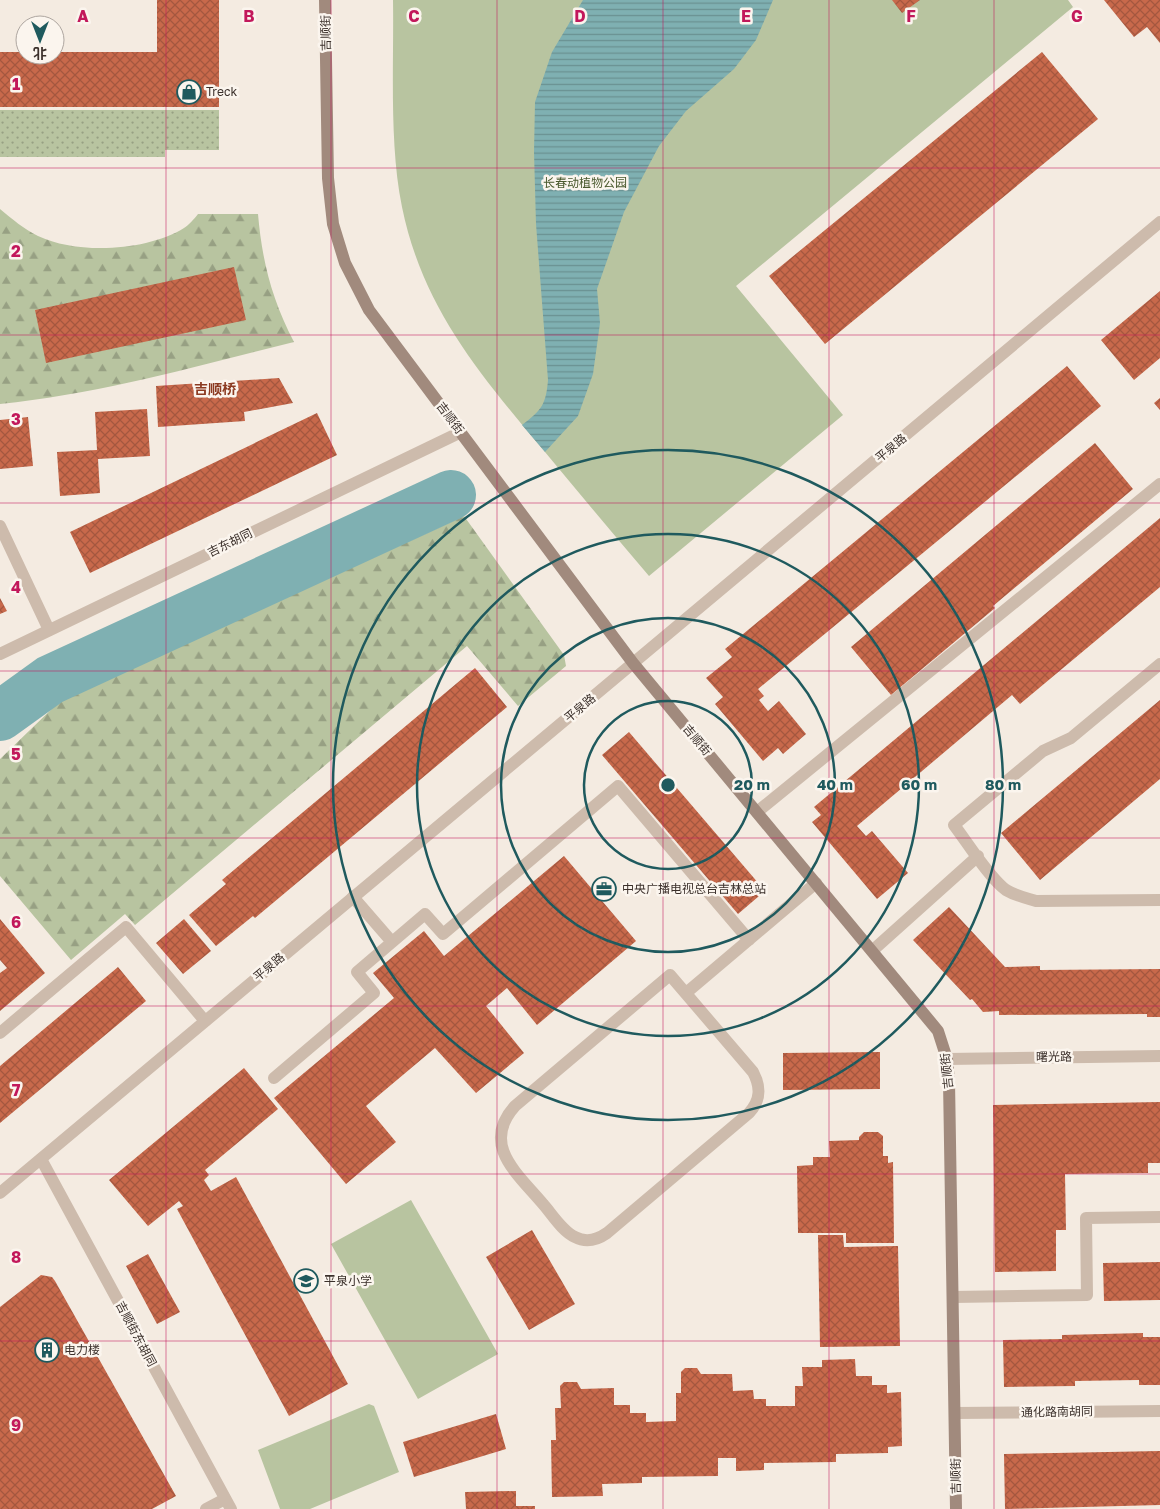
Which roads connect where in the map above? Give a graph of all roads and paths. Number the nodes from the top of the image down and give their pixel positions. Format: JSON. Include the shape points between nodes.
{"nodes":[{"id":1,"x":326,"y":0,"type":"edge"},
{"id":2,"x":1160,"y":222,"type":"edge"},
{"id":3,"x":460,"y":432,"type":"junction"},
{"id":4,"x":1160,"y":484,"type":"edge"},
{"id":5,"x":0,"y":526,"type":"edge"},
{"id":6,"x":49,"y":630,"type":"junction"},
{"id":7,"x":0,"y":654,"type":"edge"},
{"id":8,"x":633,"y":663,"type":"junction"},
{"id":9,"x":1160,"y":664,"type":"edge"},
{"id":10,"x":757,"y":812,"type":"junction"},
{"id":11,"x":978,"y":856,"type":"junction"},
{"id":12,"x":816,"y":883,"type":"junction"},
{"id":13,"x":353,"y":897,"type":"junction"},
{"id":14,"x":1160,"y":900,"type":"edge"},
{"id":15,"x":749,"y":940,"type":"junction"},
{"id":16,"x":392,"y":942,"type":"junction"},
{"id":17,"x":872,"y":951,"type":"junction"},
{"id":18,"x":686,"y":994,"type":"junction"},
{"id":19,"x":205,"y":1021,"type":"junction"},
{"id":20,"x":0,"y":1034,"type":"edge"},
{"id":21,"x":1160,"y":1056,"type":"edge"},
{"id":22,"x":947,"y":1059,"type":"junction"},
{"id":23,"x":274,"y":1078,"type":"dead end"},
{"id":24,"x":41,"y":1159,"type":"junction"},
{"id":25,"x":0,"y":1192,"type":"edge"},
{"id":26,"x":1160,"y":1217,"type":"edge"},
{"id":27,"x":953,"y":1297,"type":"junction"},
{"id":28,"x":1160,"y":1410,"type":"edge"},
{"id":29,"x":955,"y":1413,"type":"junction"},
{"id":30,"x":228,"y":1504,"type":"edge"},
{"id":31,"x":206,"y":1509,"type":"edge"},
{"id":32,"x":956,"y":1509,"type":"edge"}],
"edges":[{"from":1,"to":3,"type":"main road","name":"吉顺街","via":[[328,178],[333,224],[345,263],[369,310]]},
{"from":2,"to":8,"type":"street","name":"平泉路"},
{"from":3,"to":6,"type":"street","name":"吉东胡同"},
{"from":3,"to":8,"type":"main road","name":"吉顺街"},
{"from":4,"to":10,"type":"street"},
{"from":5,"to":6,"type":"street"},
{"from":6,"to":7,"type":"street","name":"吉东胡同"},
{"from":8,"to":10,"type":"main road","name":"吉顺街"},
{"from":8,"to":13,"type":"street","name":"平泉路"},
{"from":9,"to":11,"type":"street","via":[[1071,738],[1043,751],[954,825]]},
{"from":10,"to":12,"type":"main road","name":"吉顺街"},
{"from":11,"to":14,"type":"street","via":[[1005,889],[1036,901]]},
{"from":11,"to":17,"type":"street"},
{"from":12,"to":15,"type":"street"},
{"from":12,"to":17,"type":"main road","name":"吉顺街"},
{"from":13,"to":16,"type":"street"},
{"from":13,"to":19,"type":"street","name":"平泉路"},
{"from":15,"to":16,"type":"street","via":[[618,786],[443,934],[425,914]]},
{"from":15,"to":18,"type":"street"},
{"from":16,"to":23,"type":"street","via":[[356,972],[374,992]]},
{"from":17,"to":22,"type":"main road","name":"吉顺街","via":[[938,1031]]},
{"from":18,"to":18,"type":"street","via":[[753,1072],[759,1089],[755,1106],[607,1234],[590,1240],[573,1236],[505,1158],[500,1140],[504,1121],[515,1106],[670,975]]},
{"from":19,"to":20,"type":"street","via":[[126,927]]},
{"from":19,"to":24,"type":"street","name":"平泉路"},
{"from":21,"to":22,"type":"street","name":"曙光路"},
{"from":22,"to":27,"type":"main road","name":"吉顺街"},
{"from":24,"to":25,"type":"street","name":"平泉路"},
{"from":24,"to":30,"type":"street","name":"吉顺街东胡同"},
{"from":26,"to":27,"type":"street","via":[[1086,1218],[1087,1295]]},
{"from":27,"to":29,"type":"main road","name":"吉顺街"},
{"from":28,"to":29,"type":"street","name":"通化路南胡同"},
{"from":29,"to":32,"type":"main road","name":"吉顺街"},
{"from":30,"to":31,"type":"street"}]}
